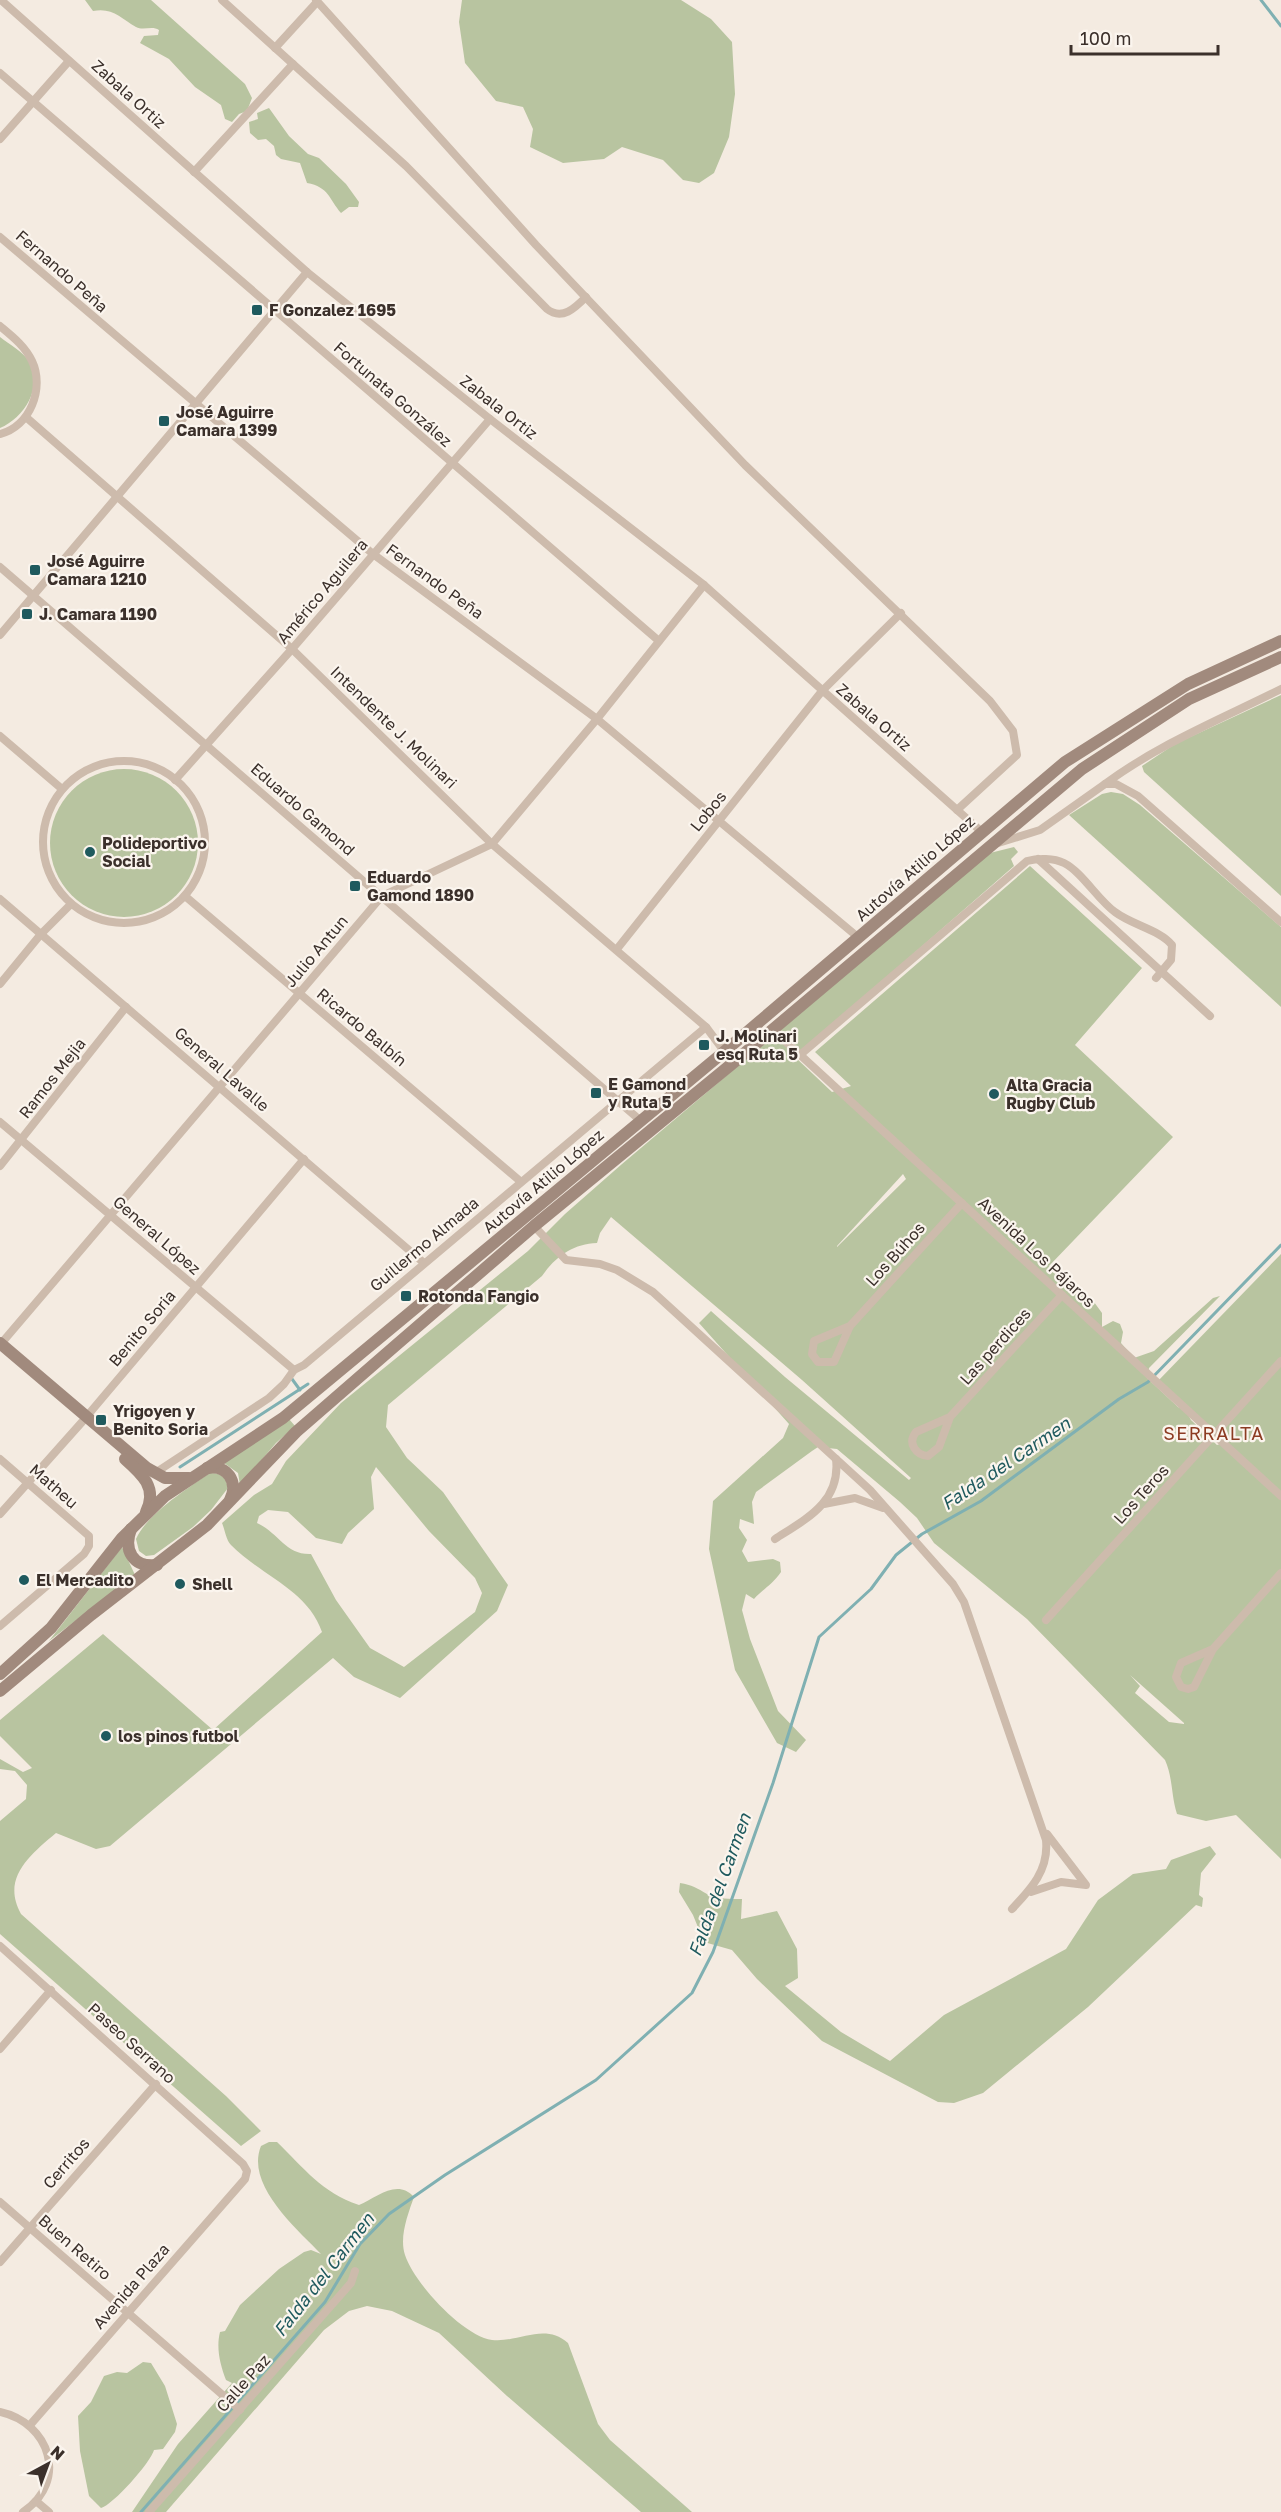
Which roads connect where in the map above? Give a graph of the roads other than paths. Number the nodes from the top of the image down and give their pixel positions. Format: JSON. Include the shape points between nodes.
{"nodes":[{"id":1,"x":2,"y":0,"type":"edge"},
{"id":2,"x":222,"y":0,"type":"edge"},
{"id":3,"x":316,"y":1,"type":"edge"},
{"id":4,"x":275,"y":48,"type":"junction"},
{"id":5,"x":69,"y":61,"type":"junction"},
{"id":6,"x":292,"y":64,"type":"junction"},
{"id":7,"x":0,"y":73,"type":"edge"},
{"id":8,"x":34,"y":101,"type":"junction"},
{"id":9,"x":0,"y":139,"type":"edge"},
{"id":10,"x":194,"y":172,"type":"junction"},
{"id":11,"x":0,"y":237,"type":"edge"},
{"id":12,"x":307,"y":272,"type":"junction"},
{"id":13,"x":586,"y":297,"type":"junction"},
{"id":14,"x":274,"y":310,"type":"junction"},
{"id":15,"x":0,"y":326,"type":"edge"},
{"id":16,"x":195,"y":404,"type":"junction"},
{"id":17,"x":27,"y":418,"type":"junction"},
{"id":18,"x":490,"y":419,"type":"junction"},
{"id":19,"x":0,"y":434,"type":"edge"},
{"id":20,"x":452,"y":465,"type":"junction"},
{"id":21,"x":117,"y":497,"type":"junction"},
{"id":22,"x":373,"y":554,"type":"junction"},
{"id":23,"x":0,"y":567,"type":"edge"},
{"id":24,"x":704,"y":585,"type":"junction"},
{"id":25,"x":33,"y":596,"type":"junction"},
{"id":26,"x":901,"y":614,"type":"junction"},
{"id":27,"x":0,"y":634,"type":"edge"},
{"id":28,"x":659,"y":641,"type":"junction"},
{"id":29,"x":1281,"y":641,"type":"edge"},
{"id":30,"x":292,"y":649,"type":"junction"},
{"id":31,"x":1281,"y":657,"type":"edge"},
{"id":32,"x":1281,"y":689,"type":"edge"},
{"id":33,"x":822,"y":691,"type":"junction"},
{"id":34,"x":597,"y":719,"type":"junction"},
{"id":35,"x":0,"y":736,"type":"edge"},
{"id":36,"x":206,"y":744,"type":"junction"},
{"id":37,"x":175,"y":780,"type":"junction"},
{"id":38,"x":1105,"y":784,"type":"junction"},
{"id":39,"x":62,"y":789,"type":"junction"},
{"id":40,"x":957,"y":810,"type":"junction"},
{"id":41,"x":719,"y":821,"type":"junction"},
{"id":42,"x":983,"y":833,"type":"junction"},
{"id":43,"x":492,"y":844,"type":"junction"},
{"id":44,"x":992,"y":845,"type":"junction"},
{"id":45,"x":1038,"y":859,"type":"junction"},
{"id":46,"x":185,"y":896,"type":"junction"},
{"id":47,"x":382,"y":896,"type":"junction"},
{"id":48,"x":0,"y":899,"type":"edge"},
{"id":49,"x":71,"y":904,"type":"junction"},
{"id":50,"x":1281,"y":922,"type":"edge"},
{"id":51,"x":41,"y":934,"type":"junction"},
{"id":52,"x":859,"y":939,"type":"junction"},
{"id":53,"x":617,"y":948,"type":"junction"},
{"id":54,"x":1158,"y":975,"type":"junction"},
{"id":55,"x":0,"y":984,"type":"edge"},
{"id":56,"x":300,"y":994,"type":"junction"},
{"id":57,"x":126,"y":1007,"type":"junction"},
{"id":58,"x":1210,"y":1016,"type":"dead end"},
{"id":59,"x":706,"y":1026,"type":"junction"},
{"id":60,"x":773,"y":1030,"type":"junction"},
{"id":61,"x":724,"y":1052,"type":"junction"},
{"id":62,"x":800,"y":1055,"type":"junction"},
{"id":63,"x":733,"y":1063,"type":"junction"},
{"id":64,"x":220,"y":1087,"type":"junction"},
{"id":65,"x":618,"y":1100,"type":"junction"},
{"id":66,"x":641,"y":1121,"type":"junction"},
{"id":67,"x":0,"y":1122,"type":"edge"},
{"id":68,"x":22,"y":1141,"type":"junction"},
{"id":69,"x":304,"y":1159,"type":"junction"},
{"id":70,"x":0,"y":1166,"type":"edge"},
{"id":71,"x":520,"y":1181,"type":"junction"},
{"id":72,"x":962,"y":1203,"type":"junction"},
{"id":73,"x":110,"y":1214,"type":"junction"},
{"id":74,"x":534,"y":1226,"type":"junction"},
{"id":75,"x":424,"y":1263,"type":"junction"},
{"id":76,"x":195,"y":1288,"type":"junction"},
{"id":77,"x":1062,"y":1295,"type":"junction"},
{"id":78,"x":850,"y":1326,"type":"junction"},
{"id":79,"x":0,"y":1346,"type":"edge"},
{"id":80,"x":1281,"y":1361,"type":"edge"},
{"id":81,"x":294,"y":1370,"type":"junction"},
{"id":82,"x":950,"y":1417,"type":"junction"},
{"id":83,"x":84,"y":1419,"type":"junction"},
{"id":84,"x":1214,"y":1435,"type":"junction"},
{"id":85,"x":0,"y":1459,"type":"edge"},
{"id":86,"x":836,"y":1459,"type":"junction"},
{"id":87,"x":205,"y":1468,"type":"junction"},
{"id":88,"x":155,"y":1473,"type":"junction"},
{"id":89,"x":189,"y":1478,"type":"junction"},
{"id":90,"x":27,"y":1482,"type":"junction"},
{"id":91,"x":1281,"y":1496,"type":"edge"},
{"id":92,"x":228,"y":1503,"type":"junction"},
{"id":93,"x":823,"y":1504,"type":"junction"},
{"id":94,"x":888,"y":1511,"type":"junction"},
{"id":95,"x":144,"y":1514,"type":"junction"},
{"id":96,"x":0,"y":1515,"type":"edge"},
{"id":97,"x":131,"y":1528,"type":"junction"},
{"id":98,"x":775,"y":1539,"type":"dead end"},
{"id":99,"x":157,"y":1565,"type":"junction"},
{"id":100,"x":1281,"y":1573,"type":"edge"},
{"id":101,"x":1046,"y":1620,"type":"dead end"},
{"id":102,"x":0,"y":1626,"type":"edge"},
{"id":103,"x":1213,"y":1649,"type":"junction"},
{"id":104,"x":0,"y":1674,"type":"edge"},
{"id":105,"x":0,"y":1691,"type":"edge"},
{"id":106,"x":1044,"y":1828,"type":"junction"},
{"id":107,"x":1022,"y":1898,"type":"junction"},
{"id":108,"x":1012,"y":1909,"type":"dead end"},
{"id":109,"x":0,"y":1946,"type":"edge"},
{"id":110,"x":51,"y":1990,"type":"junction"},
{"id":111,"x":0,"y":2049,"type":"edge"},
{"id":112,"x":156,"y":2084,"type":"junction"},
{"id":113,"x":243,"y":2164,"type":"joint"},
{"id":114,"x":0,"y":2202,"type":"edge"},
{"id":115,"x":30,"y":2228,"type":"junction"},
{"id":116,"x":0,"y":2262,"type":"edge"},
{"id":117,"x":355,"y":2271,"type":"dead end"},
{"id":118,"x":128,"y":2313,"type":"junction"},
{"id":119,"x":240,"y":2410,"type":"junction"},
{"id":120,"x":0,"y":2412,"type":"edge"},
{"id":121,"x":30,"y":2425,"type":"junction"},
{"id":122,"x":36,"y":2501,"type":"junction"},
{"id":123,"x":23,"y":2512,"type":"edge"},
{"id":124,"x":50,"y":2512,"type":"edge"},
{"id":125,"x":149,"y":2512,"type":"edge"}],
"edges":[{"from":1,"to":5,"type":"street","name":"Zabala Ortiz"},
{"from":2,"to":4,"type":"street"},
{"from":3,"to":4,"type":"street"},
{"from":3,"to":13,"type":"street"},
{"from":4,"to":6,"type":"street"},
{"from":5,"to":8,"type":"street"},
{"from":5,"to":10,"type":"street","name":"Zabala Ortiz"},
{"from":6,"to":10,"type":"street"},
{"from":6,"to":13,"type":"street","via":[[406,166],[547,309],[563,314]]},
{"from":7,"to":8,"type":"street","name":"Fortunata González"},
{"from":8,"to":9,"type":"street"},
{"from":8,"to":14,"type":"street","name":"Fortunata González"},
{"from":10,"to":12,"type":"street","name":"Zabala Ortiz"},
{"from":11,"to":16,"type":"street","name":"Fernando Peña"},
{"from":12,"to":14,"type":"street"},
{"from":12,"to":18,"type":"street","name":"Zabala Ortiz"},
{"from":13,"to":26,"type":"street","via":[[745,465]]},
{"from":14,"to":16,"type":"street"},
{"from":14,"to":20,"type":"street","name":"Fortunata González"},
{"from":15,"to":17,"type":"street","via":[[21,344],[33,362],[36,384]]},
{"from":16,"to":21,"type":"street"},
{"from":16,"to":22,"type":"street","name":"Fernando Peña"},
{"from":17,"to":19,"type":"street"},
{"from":17,"to":21,"type":"street","name":"Intendente J. Molinari"},
{"from":18,"to":20,"type":"street","name":"Américo Aguilera"},
{"from":18,"to":24,"type":"street","name":"Zabala Ortiz"},
{"from":20,"to":22,"type":"street","name":"Américo Aguilera"},
{"from":20,"to":28,"type":"street","name":"Fortunata González"},
{"from":21,"to":25,"type":"street"},
{"from":21,"to":30,"type":"street","name":"Intendente J. Molinari"},
{"from":22,"to":30,"type":"street","name":"Américo Aguilera"},
{"from":22,"to":34,"type":"street","name":"Fernando Peña"},
{"from":23,"to":25,"type":"street","name":"Eduardo Gamond"},
{"from":24,"to":28,"type":"street","name":"Julio Antun"},
{"from":24,"to":33,"type":"street","name":"Zabala Ortiz"},
{"from":25,"to":27,"type":"street"},
{"from":25,"to":36,"type":"street","name":"Eduardo Gamond"},
{"from":26,"to":33,"type":"street","name":"Lobos"},
{"from":26,"to":40,"type":"street","via":[[990,700],[1015,737],[1017,755]]},
{"from":28,"to":34,"type":"street","name":"Julio Antun"},
{"from":29,"to":42,"type":"main road","name":"Autovía Atilio López","via":[[1188,684],[1109,732],[1065,762]]},
{"from":30,"to":36,"type":"street","name":"Américo Aguilera"},
{"from":30,"to":43,"type":"street","name":"Intendente J. Molinari"},
{"from":31,"to":44,"type":"main road","name":"Autovía Atilio López","via":[[1189,699],[1147,725],[1082,769]]},
{"from":32,"to":38,"type":"street","via":[[1182,736]]},
{"from":33,"to":40,"type":"street","name":"Zabala Ortiz"},
{"from":33,"to":41,"type":"street","name":"Lobos"},
{"from":34,"to":41,"type":"street","name":"Fernando Peña"},
{"from":34,"to":43,"type":"street","name":"Julio Antun"},
{"from":35,"to":39,"type":"street"},
{"from":36,"to":37,"type":"street","name":"Américo Aguilera"},
{"from":36,"to":47,"type":"street","name":"Eduardo Gamond"},
{"from":37,"to":39,"type":"street","via":[[153,767],[129,762],[104,764],[81,773]]},
{"from":37,"to":46,"type":"street","via":[[193,801],[204,830],[198,875]]},
{"from":38,"to":44,"type":"street","via":[[1040,830]]},
{"from":38,"to":50,"type":"street","via":[[1116,784],[1138,796]]},
{"from":39,"to":49,"type":"street","via":[[49,810],[43,833],[44,857],[53,882]]},
{"from":40,"to":42,"type":"street","name":"Zabala Ortiz"},
{"from":41,"to":52,"type":"street","name":"Fernando Peña"},
{"from":41,"to":53,"type":"street","name":"Lobos"},
{"from":42,"to":52,"type":"main road","name":"Autovía Atilio López"},
{"from":43,"to":47,"type":"street","name":"Julio Antun"},
{"from":43,"to":53,"type":"street","name":"Intendente J. Molinari"},
{"from":44,"to":60,"type":"main road","name":"Autovía Atilio López"},
{"from":45,"to":54,"type":"street"},
{"from":45,"to":54,"type":"street","via":[[1065,863],[1113,911],[1167,939],[1172,945],[1171,960]]},
{"from":45,"to":62,"type":"street","via":[[1027,861]]},
{"from":46,"to":49,"type":"street","via":[[166,912],[143,921],[118,923],[95,918]]},
{"from":46,"to":56,"type":"street","name":"Ricardo Balbín"},
{"from":47,"to":56,"type":"street","name":"Julio Antun"},
{"from":47,"to":65,"type":"street","name":"Eduardo Gamond"},
{"from":48,"to":51,"type":"street","name":"General Lavalle"},
{"from":49,"to":51,"type":"street"},
{"from":51,"to":55,"type":"street"},
{"from":51,"to":57,"type":"street","name":"General Lavalle"},
{"from":52,"to":61,"type":"main road","name":"Autovía Atilio López"},
{"from":53,"to":59,"type":"street","name":"Intendente J. Molinari"},
{"from":54,"to":58,"type":"street"},
{"from":56,"to":64,"type":"street","name":"Julio Antun"},
{"from":56,"to":71,"type":"street","name":"Ricardo Balbín"},
{"from":57,"to":64,"type":"street","name":"General Lavalle"},
{"from":57,"to":68,"type":"street","name":"Ramos Mejia"},
{"from":59,"to":61,"type":"street","name":"Intendente J. Molinari"},
{"from":59,"to":65,"type":"street","name":"Guillermo Almada"},
{"from":60,"to":62,"type":"street","name":"Avenida Los Pájaros"},
{"from":60,"to":63,"type":"main road","name":"Autovía Atilio López"},
{"from":61,"to":63,"type":"street","name":"Intendente J. Molinari"},
{"from":61,"to":66,"type":"main road","name":"Autovía Atilio López"},
{"from":62,"to":72,"type":"street","name":"Avenida Los Pájaros"},
{"from":63,"to":74,"type":"main road","name":"Autovía Atilio López"},
{"from":64,"to":69,"type":"street","name":"General Lavalle"},
{"from":64,"to":73,"type":"street","name":"Julio Antun"},
{"from":65,"to":66,"type":"street","name":"Eduardo Gamond"},
{"from":65,"to":71,"type":"street","name":"Guillermo Almada"},
{"from":66,"to":87,"type":"main road","name":"Autovía Atilio López","via":[[283,1418]]},
{"from":67,"to":68,"type":"street","name":"General López"},
{"from":68,"to":70,"type":"street","name":"Ramos Mejia"},
{"from":68,"to":73,"type":"street","name":"General López"},
{"from":69,"to":75,"type":"street","name":"General Lavalle"},
{"from":69,"to":76,"type":"street","name":"Benito Soria"},
{"from":71,"to":75,"type":"street","name":"Guillermo Almada"},
{"from":72,"to":77,"type":"street","name":"Avenida Los Pájaros"},
{"from":72,"to":78,"type":"street","name":"Los Búhos"},
{"from":73,"to":76,"type":"street","name":"General López"},
{"from":73,"to":79,"type":"street","name":"Julio Antun"},
{"from":74,"to":86,"type":"street","via":[[566,1260],[617,1270],[653,1292]]},
{"from":74,"to":92,"type":"main road","name":"Autovía Atilio López","via":[[296,1432]]},
{"from":75,"to":81,"type":"street","name":"Guillermo Almada"},
{"from":76,"to":81,"type":"street","name":"General López"},
{"from":76,"to":83,"type":"street","name":"Benito Soria"},
{"from":77,"to":82,"type":"street","name":"Las perdices"},
{"from":77,"to":84,"type":"street","name":"Avenida Los Pájaros"},
{"from":78,"to":78,"type":"street","name":"Los Búhos","via":[[814,1341],[812,1354],[818,1362],[834,1362]]},
{"from":79,"to":83,"type":"main road"},
{"from":80,"to":84,"type":"street","name":"Los Teros"},
{"from":81,"to":88,"type":"street","name":"Guillermo Almada","via":[[279,1390]]},
{"from":82,"to":82,"type":"street","name":"Las perdices","via":[[916,1432],[912,1444],[916,1451],[928,1456],[934,1452]]},
{"from":83,"to":88,"type":"main road"},
{"from":83,"to":90,"type":"street","name":"Benito Soria"},
{"from":83,"to":95,"type":"main road","via":[[147,1481],[150,1496]]},
{"from":84,"to":91,"type":"street","name":"Avenida Los Pájaros"},
{"from":84,"to":101,"type":"street","name":"Los Teros"},
{"from":85,"to":90,"type":"street","name":"Matheu"},
{"from":86,"to":93,"type":"street","via":[[835,1486]]},
{"from":86,"to":94,"type":"street"},
{"from":87,"to":89,"type":"main road","name":"Autovía Atilio López"},
{"from":87,"to":92,"type":"main road","via":[[218,1467],[228,1473],[234,1491]]},
{"from":88,"to":89,"type":"main road","via":[[165,1478]]},
{"from":89,"to":95,"type":"main road","name":"Autovía Atilio López"},
{"from":90,"to":96,"type":"street","name":"Benito Soria"},
{"from":90,"to":102,"type":"street","name":"Matheu","via":[[89,1536],[89,1546]]},
{"from":92,"to":99,"type":"main road","name":"Autovía Atilio López"},
{"from":93,"to":94,"type":"street","via":[[855,1498]]},
{"from":93,"to":98,"type":"street"},
{"from":94,"to":106,"type":"street","via":[[953,1584],[963,1602]]},
{"from":95,"to":97,"type":"main road","name":"Autovía Atilio López"},
{"from":97,"to":99,"type":"main road","via":[[127,1542],[134,1559],[144,1565]]},
{"from":97,"to":104,"type":"main road","name":"Autovía Atilio López","via":[[58,1620]]},
{"from":99,"to":105,"type":"main road","name":"Autovía Atilio López"},
{"from":100,"to":103,"type":"street"},
{"from":103,"to":103,"type":"street","via":[[1181,1663],[1176,1677],[1182,1687],[1188,1689],[1199,1681]]},
{"from":106,"to":107,"type":"street","via":[[1047,1848],[1043,1867]]},
{"from":106,"to":107,"type":"street","via":[[1086,1885],[1050,1884]]},
{"from":107,"to":108,"type":"street"},
{"from":109,"to":110,"type":"street","name":"Paseo Serrano"},
{"from":110,"to":111,"type":"street"},
{"from":110,"to":112,"type":"street","name":"Paseo Serrano"},
{"from":112,"to":113,"type":"street","name":"Paseo Serrano"},
{"from":112,"to":115,"type":"street","name":"Cerritos"},
{"from":113,"to":118,"type":"street","name":"Avenida Plaza","via":[[245,2179]]},
{"from":114,"to":115,"type":"street","name":"Buen Retiro"},
{"from":115,"to":116,"type":"street","name":"Cerritos"},
{"from":115,"to":118,"type":"street","name":"Buen Retiro"},
{"from":117,"to":119,"type":"street","name":"Calle Paz","via":[[351,2283]]},
{"from":118,"to":119,"type":"street","name":"Buen Retiro"},
{"from":118,"to":121,"type":"street","name":"Avenida Plaza"},
{"from":119,"to":125,"type":"street","name":"Calle Paz"},
{"from":120,"to":121,"type":"street"},
{"from":121,"to":122,"type":"street","via":[[40,2435],[49,2462],[44,2489]]},
{"from":122,"to":123,"type":"street"},
{"from":122,"to":124,"type":"street"}]}
